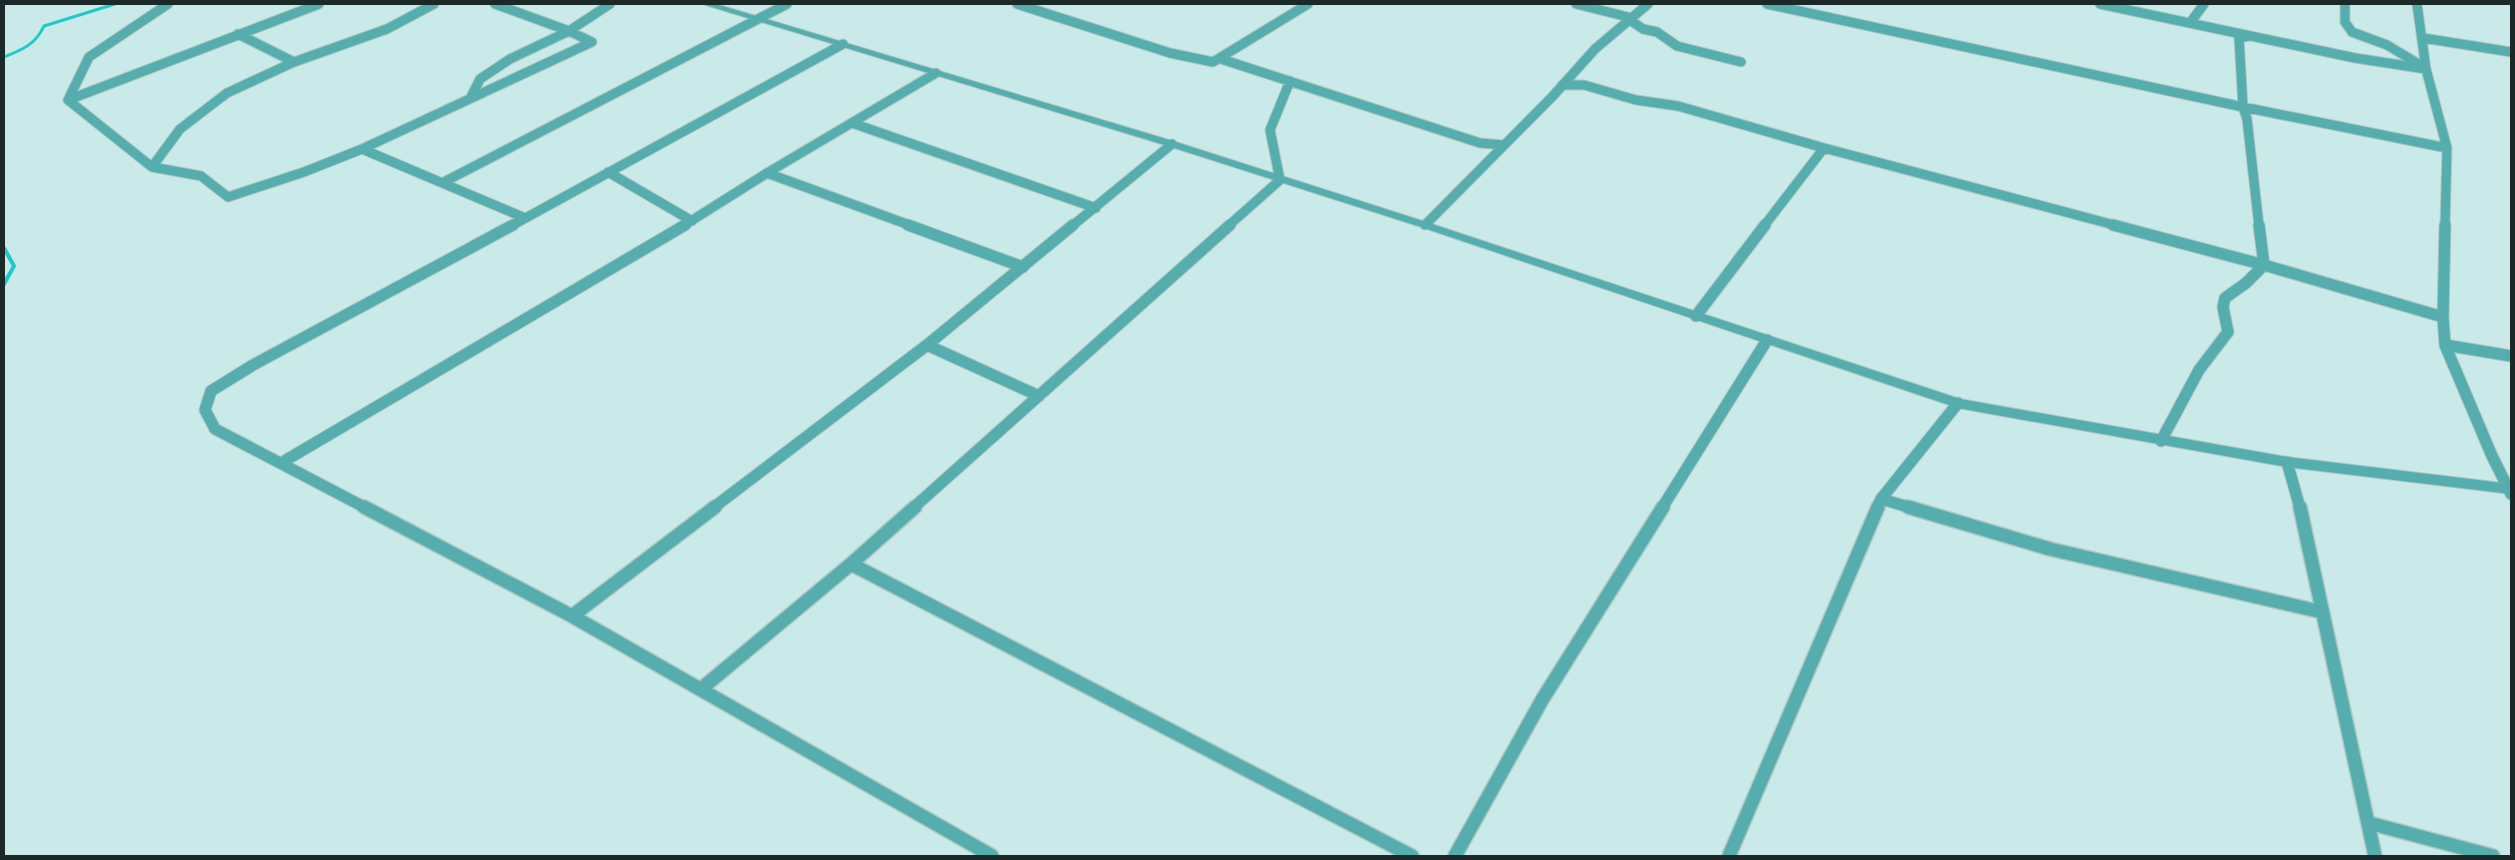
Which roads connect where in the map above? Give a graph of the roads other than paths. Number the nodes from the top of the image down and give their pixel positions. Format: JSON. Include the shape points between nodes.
{"nodes":[{"id":1,"x":168,"y":4,"type":"edge"},
{"id":2,"x":319,"y":4,"type":"edge"},
{"id":3,"x":434,"y":4,"type":"edge"},
{"id":4,"x":494,"y":4,"type":"edge"},
{"id":5,"x":610,"y":4,"type":"edge"},
{"id":6,"x":707,"y":4,"type":"edge"},
{"id":7,"x":787,"y":4,"type":"edge"},
{"id":8,"x":1017,"y":4,"type":"edge"},
{"id":9,"x":1308,"y":4,"type":"edge"},
{"id":10,"x":1576,"y":4,"type":"edge"},
{"id":11,"x":1648,"y":4,"type":"edge"},
{"id":12,"x":1767,"y":4,"type":"edge"},
{"id":13,"x":2100,"y":4,"type":"edge"},
{"id":14,"x":2204,"y":4,"type":"edge"},
{"id":15,"x":2345,"y":4,"type":"edge"},
{"id":16,"x":2417,"y":4,"type":"edge"},
{"id":17,"x":755,"y":19,"type":"junction"},
{"id":18,"x":1631,"y":19,"type":"junction"},
{"id":19,"x":2190,"y":23,"type":"junction"},
{"id":20,"x":569,"y":31,"type":"junction"},
{"id":21,"x":238,"y":34,"type":"junction"},
{"id":22,"x":2249,"y":36,"type":"junction"},
{"id":23,"x":2423,"y":38,"type":"junction"},
{"id":24,"x":843,"y":44,"type":"junction"},
{"id":25,"x":2511,"y":52,"type":"edge"},
{"id":26,"x":1221,"y":59,"type":"junction"},
{"id":27,"x":294,"y":62,"type":"junction"},
{"id":28,"x":1742,"y":62,"type":"dead end"},
{"id":29,"x":2426,"y":69,"type":"junction"},
{"id":30,"x":936,"y":74,"type":"junction"},
{"id":31,"x":1290,"y":81,"type":"junction"},
{"id":32,"x":1562,"y":85,"type":"junction"},
{"id":33,"x":471,"y":97,"type":"junction"},
{"id":34,"x":68,"y":100,"type":"junction"},
{"id":35,"x":2242,"y":107,"type":"junction"},
{"id":36,"x":852,"y":123,"type":"junction"},
{"id":37,"x":1172,"y":144,"type":"junction"},
{"id":38,"x":1503,"y":145,"type":"junction"},
{"id":39,"x":1824,"y":148,"type":"junction"},
{"id":40,"x":2447,"y":148,"type":"junction"},
{"id":41,"x":362,"y":150,"type":"junction"},
{"id":42,"x":152,"y":167,"type":"junction"},
{"id":43,"x":608,"y":172,"type":"junction"},
{"id":44,"x":767,"y":173,"type":"junction"},
{"id":45,"x":1280,"y":180,"type":"junction"},
{"id":46,"x":444,"y":182,"type":"junction"},
{"id":47,"x":1096,"y":208,"type":"junction"},
{"id":48,"x":525,"y":218,"type":"junction"},
{"id":49,"x":692,"y":221,"type":"junction"},
{"id":50,"x":1425,"y":225,"type":"junction"},
{"id":51,"x":2264,"y":265,"type":"junction"},
{"id":52,"x":1024,"y":267,"type":"junction"},
{"id":53,"x":1696,"y":316,"type":"junction"},
{"id":54,"x":2443,"y":316,"type":"junction"},
{"id":55,"x":1768,"y":340,"type":"junction"},
{"id":56,"x":927,"y":345,"type":"junction"},
{"id":57,"x":2445,"y":345,"type":"junction"},
{"id":58,"x":2511,"y":356,"type":"edge"},
{"id":59,"x":1039,"y":396,"type":"junction"},
{"id":60,"x":1958,"y":403,"type":"junction"},
{"id":61,"x":2161,"y":441,"type":"junction"},
{"id":62,"x":2287,"y":462,"type":"junction"},
{"id":63,"x":281,"y":463,"type":"junction"},
{"id":64,"x":2510,"y":490,"type":"edge"},
{"id":65,"x":1881,"y":499,"type":"junction"},
{"id":66,"x":851,"y":564,"type":"junction"},
{"id":67,"x":2322,"y":612,"type":"junction"},
{"id":68,"x":572,"y":616,"type":"junction"},
{"id":69,"x":700,"y":690,"type":"junction"},
{"id":70,"x":2369,"y":823,"type":"junction"},
{"id":71,"x":992,"y":856,"type":"edge"},
{"id":72,"x":1412,"y":856,"type":"edge"},
{"id":73,"x":1455,"y":856,"type":"edge"},
{"id":74,"x":1729,"y":856,"type":"edge"},
{"id":75,"x":2375,"y":856,"type":"edge"},
{"id":76,"x":2493,"y":856,"type":"edge"}],
"edges":[{"from":1,"to":34,"type":"street","via":[[89,57]]},
{"from":2,"to":21,"type":"street"},
{"from":3,"to":27,"type":"street","via":[[386,29]]},
{"from":4,"to":20,"type":"street"},
{"from":5,"to":20,"type":"street"},
{"from":6,"to":17,"type":"street"},
{"from":7,"to":17,"type":"street"},
{"from":8,"to":26,"type":"street","via":[[1194,59],[1213,62]]},
{"from":9,"to":26,"type":"street"},
{"from":10,"to":18,"type":"street"},
{"from":11,"to":18,"type":"street"},
{"from":12,"to":35,"type":"street"},
{"from":13,"to":19,"type":"street"},
{"from":14,"to":19,"type":"street"},
{"from":15,"to":29,"type":"street","via":[[2346,22],[2352,32],[2387,45]]},
{"from":16,"to":23,"type":"street"},
{"from":17,"to":24,"type":"street"},
{"from":17,"to":46,"type":"street"},
{"from":18,"to":28,"type":"street","via":[[1643,29],[1657,32],[1677,46]]},
{"from":18,"to":32,"type":"street","via":[[1594,48]]},
{"from":19,"to":22,"type":"street"},
{"from":20,"to":33,"type":"street","via":[[510,59],[480,79]]},
{"from":20,"to":33,"type":"street","via":[[592,42]]},
{"from":21,"to":27,"type":"street"},
{"from":21,"to":34,"type":"street"},
{"from":22,"to":29,"type":"street"},
{"from":22,"to":35,"type":"street","via":[[2239,38],[2238,43]]},
{"from":23,"to":25,"type":"street"},
{"from":23,"to":29,"type":"street"},
{"from":24,"to":30,"type":"street"},
{"from":24,"to":43,"type":"street"},
{"from":26,"to":31,"type":"street"},
{"from":27,"to":42,"type":"street","via":[[227,93],[180,129]]},
{"from":29,"to":40,"type":"street"},
{"from":30,"to":36,"type":"street"},
{"from":30,"to":37,"type":"street"},
{"from":31,"to":38,"type":"street","via":[[1480,143]]},
{"from":31,"to":45,"type":"street","via":[[1270,130]]},
{"from":32,"to":38,"type":"street"},
{"from":32,"to":39,"type":"street","via":[[1584,85],[1636,100],[1678,106]]},
{"from":33,"to":41,"type":"street"},
{"from":34,"to":42,"type":"street"},
{"from":35,"to":40,"type":"street"},
{"from":35,"to":51,"type":"street","via":[[2247,119]]},
{"from":36,"to":44,"type":"street"},
{"from":36,"to":47,"type":"street"},
{"from":37,"to":45,"type":"street"},
{"from":37,"to":47,"type":"street"},
{"from":38,"to":50,"type":"street"},
{"from":39,"to":51,"type":"street"},
{"from":39,"to":53,"type":"street"},
{"from":40,"to":54,"type":"street"},
{"from":41,"to":42,"type":"street","via":[[228,197],[201,176]]},
{"from":41,"to":46,"type":"street"},
{"from":43,"to":48,"type":"street"},
{"from":43,"to":49,"type":"street"},
{"from":44,"to":49,"type":"street"},
{"from":44,"to":52,"type":"street"},
{"from":45,"to":50,"type":"street"},
{"from":45,"to":59,"type":"street"},
{"from":46,"to":48,"type":"street"},
{"from":47,"to":52,"type":"street"},
{"from":48,"to":63,"type":"street","via":[[253,365],[211,391],[205,410],[215,429]]},
{"from":49,"to":63,"type":"street"},
{"from":50,"to":53,"type":"street"},
{"from":51,"to":54,"type":"street"},
{"from":51,"to":61,"type":"street","via":[[2225,298],[2223,307],[2228,332],[2211,350],[2190,384]]},
{"from":52,"to":56,"type":"street"},
{"from":53,"to":55,"type":"street"},
{"from":54,"to":57,"type":"street"},
{"from":55,"to":60,"type":"street"},
{"from":55,"to":73,"type":"street","via":[[1542,700]]},
{"from":56,"to":59,"type":"street"},
{"from":56,"to":68,"type":"street"},
{"from":57,"to":58,"type":"street"},
{"from":57,"to":64,"type":"street","via":[[2489,450]]},
{"from":59,"to":66,"type":"street"},
{"from":60,"to":61,"type":"street"},
{"from":60,"to":65,"type":"street"},
{"from":61,"to":62,"type":"street"},
{"from":62,"to":64,"type":"street"},
{"from":62,"to":67,"type":"street","via":[[2303,519]]},
{"from":63,"to":68,"type":"street"},
{"from":65,"to":67,"type":"street","via":[[2050,549]]},
{"from":65,"to":74,"type":"street"},
{"from":66,"to":69,"type":"street"},
{"from":66,"to":72,"type":"street"},
{"from":67,"to":70,"type":"street"},
{"from":68,"to":69,"type":"street"},
{"from":69,"to":71,"type":"street"},
{"from":70,"to":75,"type":"street"},
{"from":70,"to":76,"type":"street"}]}
